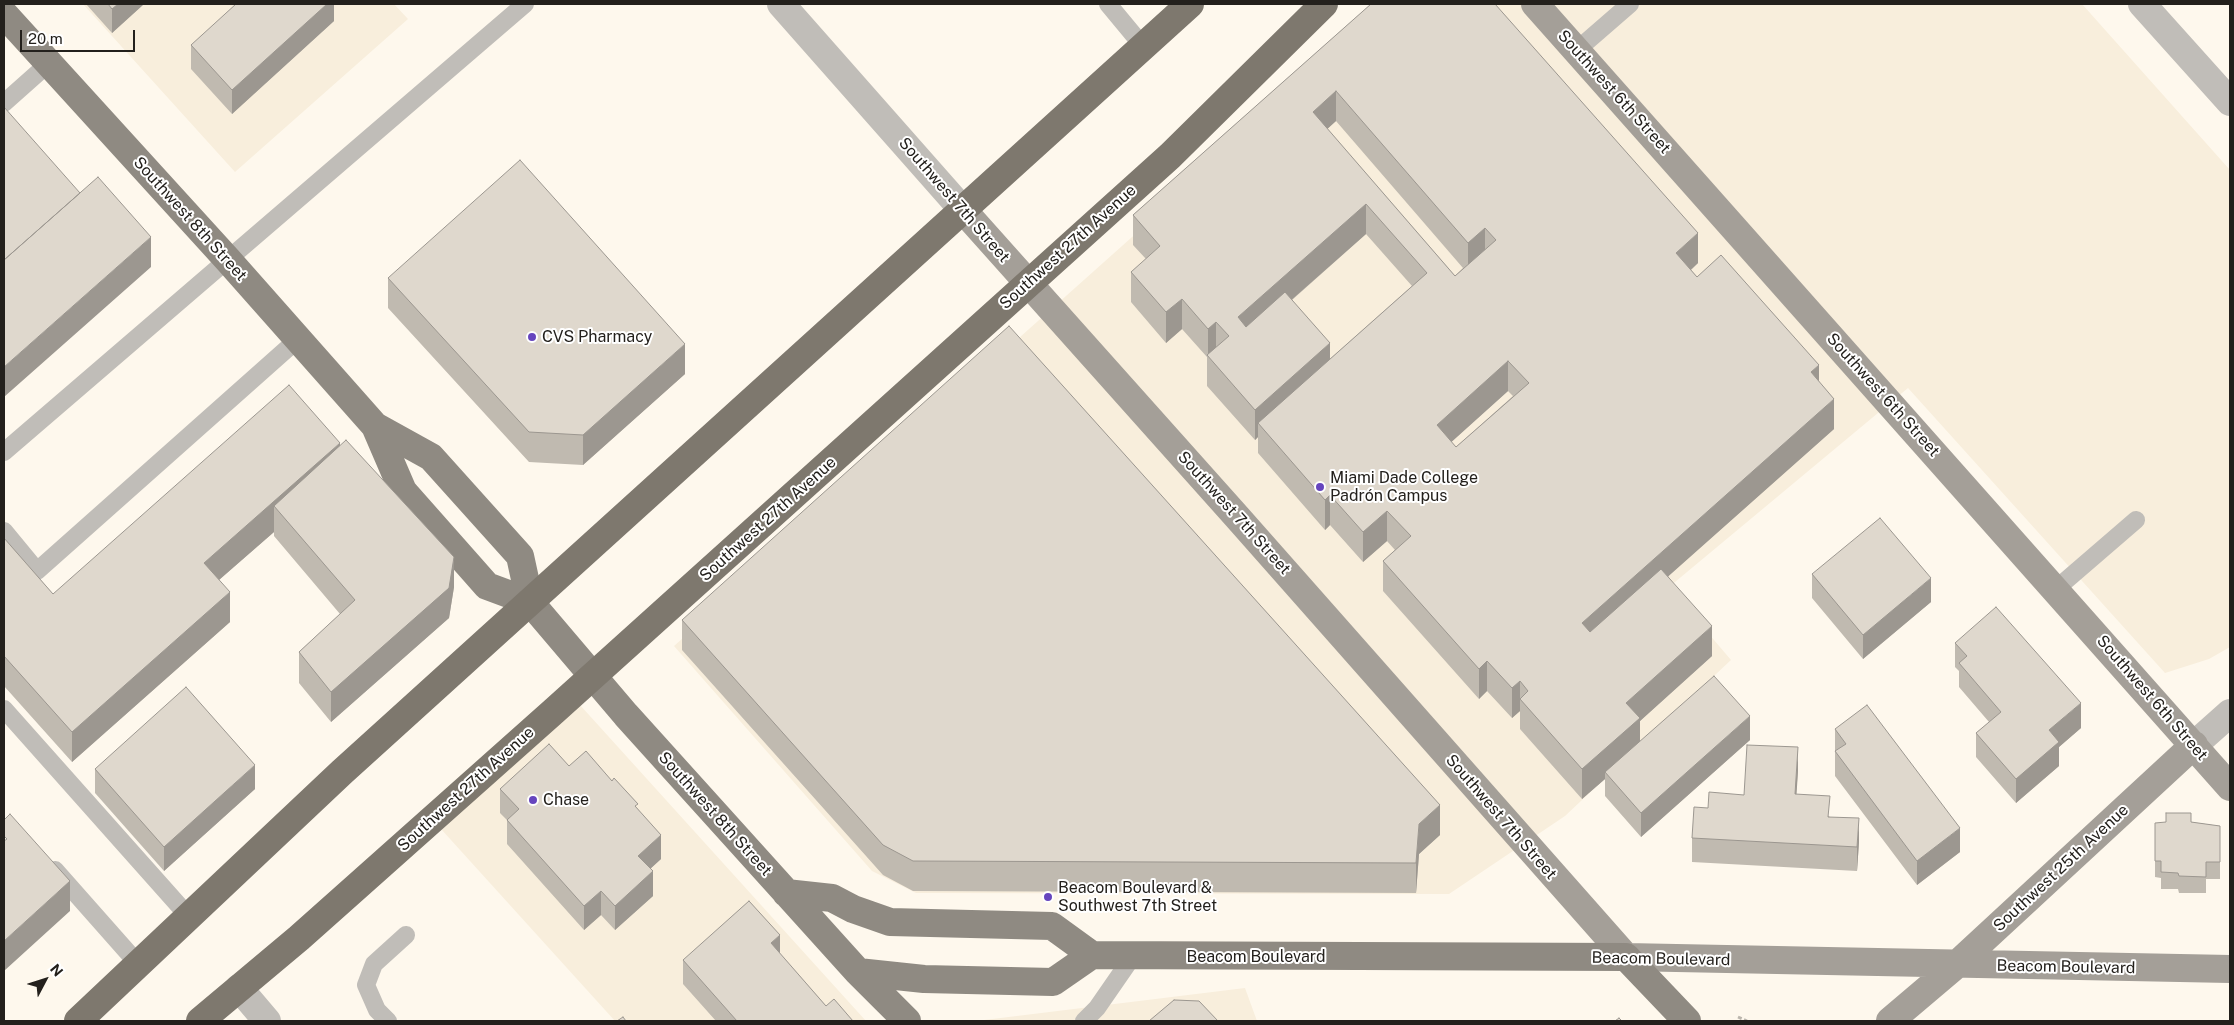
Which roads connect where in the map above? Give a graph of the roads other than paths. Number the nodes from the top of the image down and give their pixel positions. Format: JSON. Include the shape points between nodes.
{"nodes":[{"id":1,"x":525,"y":4,"type":"edge"},
{"id":2,"x":781,"y":4,"type":"edge"},
{"id":3,"x":1108,"y":4,"type":"edge"},
{"id":4,"x":1190,"y":4,"type":"edge"},
{"id":5,"x":1324,"y":4,"type":"edge"},
{"id":6,"x":1535,"y":4,"type":"edge"},
{"id":7,"x":1630,"y":4,"type":"edge"},
{"id":8,"x":2142,"y":4,"type":"edge"},
{"id":9,"x":4,"y":14,"type":"edge"},
{"id":10,"x":1142,"y":46,"type":"junction"},
{"id":11,"x":1577,"y":50,"type":"junction"},
{"id":12,"x":49,"y":63,"type":"junction"},
{"id":13,"x":2230,"y":102,"type":"edge"},
{"id":14,"x":4,"y":103,"type":"edge"},
{"id":15,"x":962,"y":209,"type":"junction"},
{"id":16,"x":228,"y":260,"type":"junction"},
{"id":17,"x":1028,"y":284,"type":"junction"},
{"id":18,"x":298,"y":339,"type":"junction"},
{"id":19,"x":375,"y":426,"type":"junction"},
{"id":20,"x":4,"y":452,"type":"edge"},
{"id":21,"x":2136,"y":520,"type":"dead end"},
{"id":22,"x":4,"y":531,"type":"edge"},
{"id":23,"x":2056,"y":589,"type":"junction"},
{"id":24,"x":530,"y":602,"type":"junction"},
{"id":25,"x":593,"y":676,"type":"junction"},
{"id":26,"x":4,"y":709,"type":"edge"},
{"id":27,"x":2230,"y":713,"type":"edge"},
{"id":28,"x":2194,"y":745,"type":"junction"},
{"id":29,"x":2230,"y":787,"type":"edge"},
{"id":30,"x":43,"y":857,"type":"edge"},
{"id":31,"x":786,"y":893,"type":"junction"},
{"id":32,"x":190,"y":918,"type":"junction"},
{"id":33,"x":406,"y":935,"type":"dead end"},
{"id":34,"x":1092,"y":955,"type":"junction"},
{"id":35,"x":1133,"y":956,"type":"junction"},
{"id":36,"x":1626,"y":957,"type":"junction"},
{"id":37,"x":140,"y":965,"type":"junction"},
{"id":38,"x":1956,"y":965,"type":"junction"},
{"id":39,"x":2230,"y":969,"type":"edge"},
{"id":40,"x":858,"y":972,"type":"junction"},
{"id":41,"x":239,"y":988,"type":"junction"},
{"id":42,"x":78,"y":1021,"type":"edge"},
{"id":43,"x":200,"y":1021,"type":"edge"},
{"id":44,"x":267,"y":1021,"type":"edge"},
{"id":45,"x":388,"y":1021,"type":"edge"},
{"id":46,"x":907,"y":1021,"type":"edge"},
{"id":47,"x":1084,"y":1021,"type":"edge"},
{"id":48,"x":1688,"y":1021,"type":"edge"},
{"id":49,"x":1890,"y":1021,"type":"edge"}],
"edges":[{"from":1,"to":16,"type":"lane"},
{"from":2,"to":15,"type":"street","name":"Southwest 7th Street"},
{"from":3,"to":10,"type":"lane"},
{"from":4,"to":10,"type":"highway"},
{"from":5,"to":17,"type":"highway","name":"Southwest 27th Avenue","via":[[1170,156]]},
{"from":6,"to":11,"type":"main road","name":"Southwest 6th Street"},
{"from":7,"to":11,"type":"lane"},
{"from":8,"to":13,"type":"street"},
{"from":9,"to":12,"type":"main road","name":"Southwest 8th Street"},
{"from":10,"to":15,"type":"highway"},
{"from":11,"to":23,"type":"main road","name":"Southwest 6th Street"},
{"from":12,"to":14,"type":"lane"},
{"from":12,"to":16,"type":"main road","name":"Southwest 8th Street"},
{"from":15,"to":17,"type":"main road","name":"Southwest 7th Street"},
{"from":15,"to":24,"type":"highway"},
{"from":16,"to":18,"type":"main road","name":"Southwest 8th Street"},
{"from":16,"to":20,"type":"lane"},
{"from":17,"to":25,"type":"highway","name":"Southwest 27th Avenue"},
{"from":17,"to":36,"type":"main road","name":"Southwest 7th Street"},
{"from":18,"to":19,"type":"main road","name":"Southwest 8th Street"},
{"from":18,"to":22,"type":"lane","via":[[37,571]]},
{"from":19,"to":24,"type":"main road","name":"Southwest 8th Street","via":[[403,491],[447,541],[487,586]]},
{"from":19,"to":24,"type":"main road","name":"Southwest 8th Street","via":[[431,457],[520,556]]},
{"from":21,"to":23,"type":"lane"},
{"from":23,"to":28,"type":"main road","name":"Southwest 6th Street"},
{"from":24,"to":25,"type":"main road","name":"Southwest 8th Street"},
{"from":24,"to":32,"type":"highway","via":[[342,772]]},
{"from":25,"to":31,"type":"main road","name":"Southwest 8th Street"},
{"from":25,"to":41,"type":"highway","name":"Southwest 27th Avenue"},
{"from":26,"to":32,"type":"lane"},
{"from":27,"to":28,"type":"street","name":"Southwest 25th Avenue"},
{"from":28,"to":29,"type":"main road","name":"Southwest 6th Street"},
{"from":28,"to":38,"type":"main road","name":"Southwest 25th Avenue"},
{"from":30,"to":37,"type":"lane"},
{"from":31,"to":34,"type":"main road","via":[[832,898],[853,910],[890,922],[1052,926]]},
{"from":31,"to":40,"type":"main road","name":"Southwest 8th Street"},
{"from":32,"to":37,"type":"highway"},
{"from":33,"to":45,"type":"lane","via":[[374,964],[366,985],[377,1010]]},
{"from":34,"to":35,"type":"main road","name":"Beacom Boulevard"},
{"from":34,"to":40,"type":"main road","via":[[1053,982],[924,979]]},
{"from":35,"to":36,"type":"main road","name":"Beacom Boulevard"},
{"from":35,"to":47,"type":"lane","via":[[1097,1008]]},
{"from":36,"to":38,"type":"main road","name":"Beacom Boulevard"},
{"from":36,"to":48,"type":"main road","name":"Southwest 7th Street"},
{"from":37,"to":42,"type":"highway"},
{"from":38,"to":39,"type":"main road","name":"Beacom Boulevard"},
{"from":38,"to":49,"type":"main road","name":"Southwest 25th Avenue"},
{"from":40,"to":46,"type":"main road","name":"Southwest 8th Street"},
{"from":41,"to":43,"type":"highway","name":"Southwest 27th Avenue"},
{"from":41,"to":44,"type":"street"}]}
